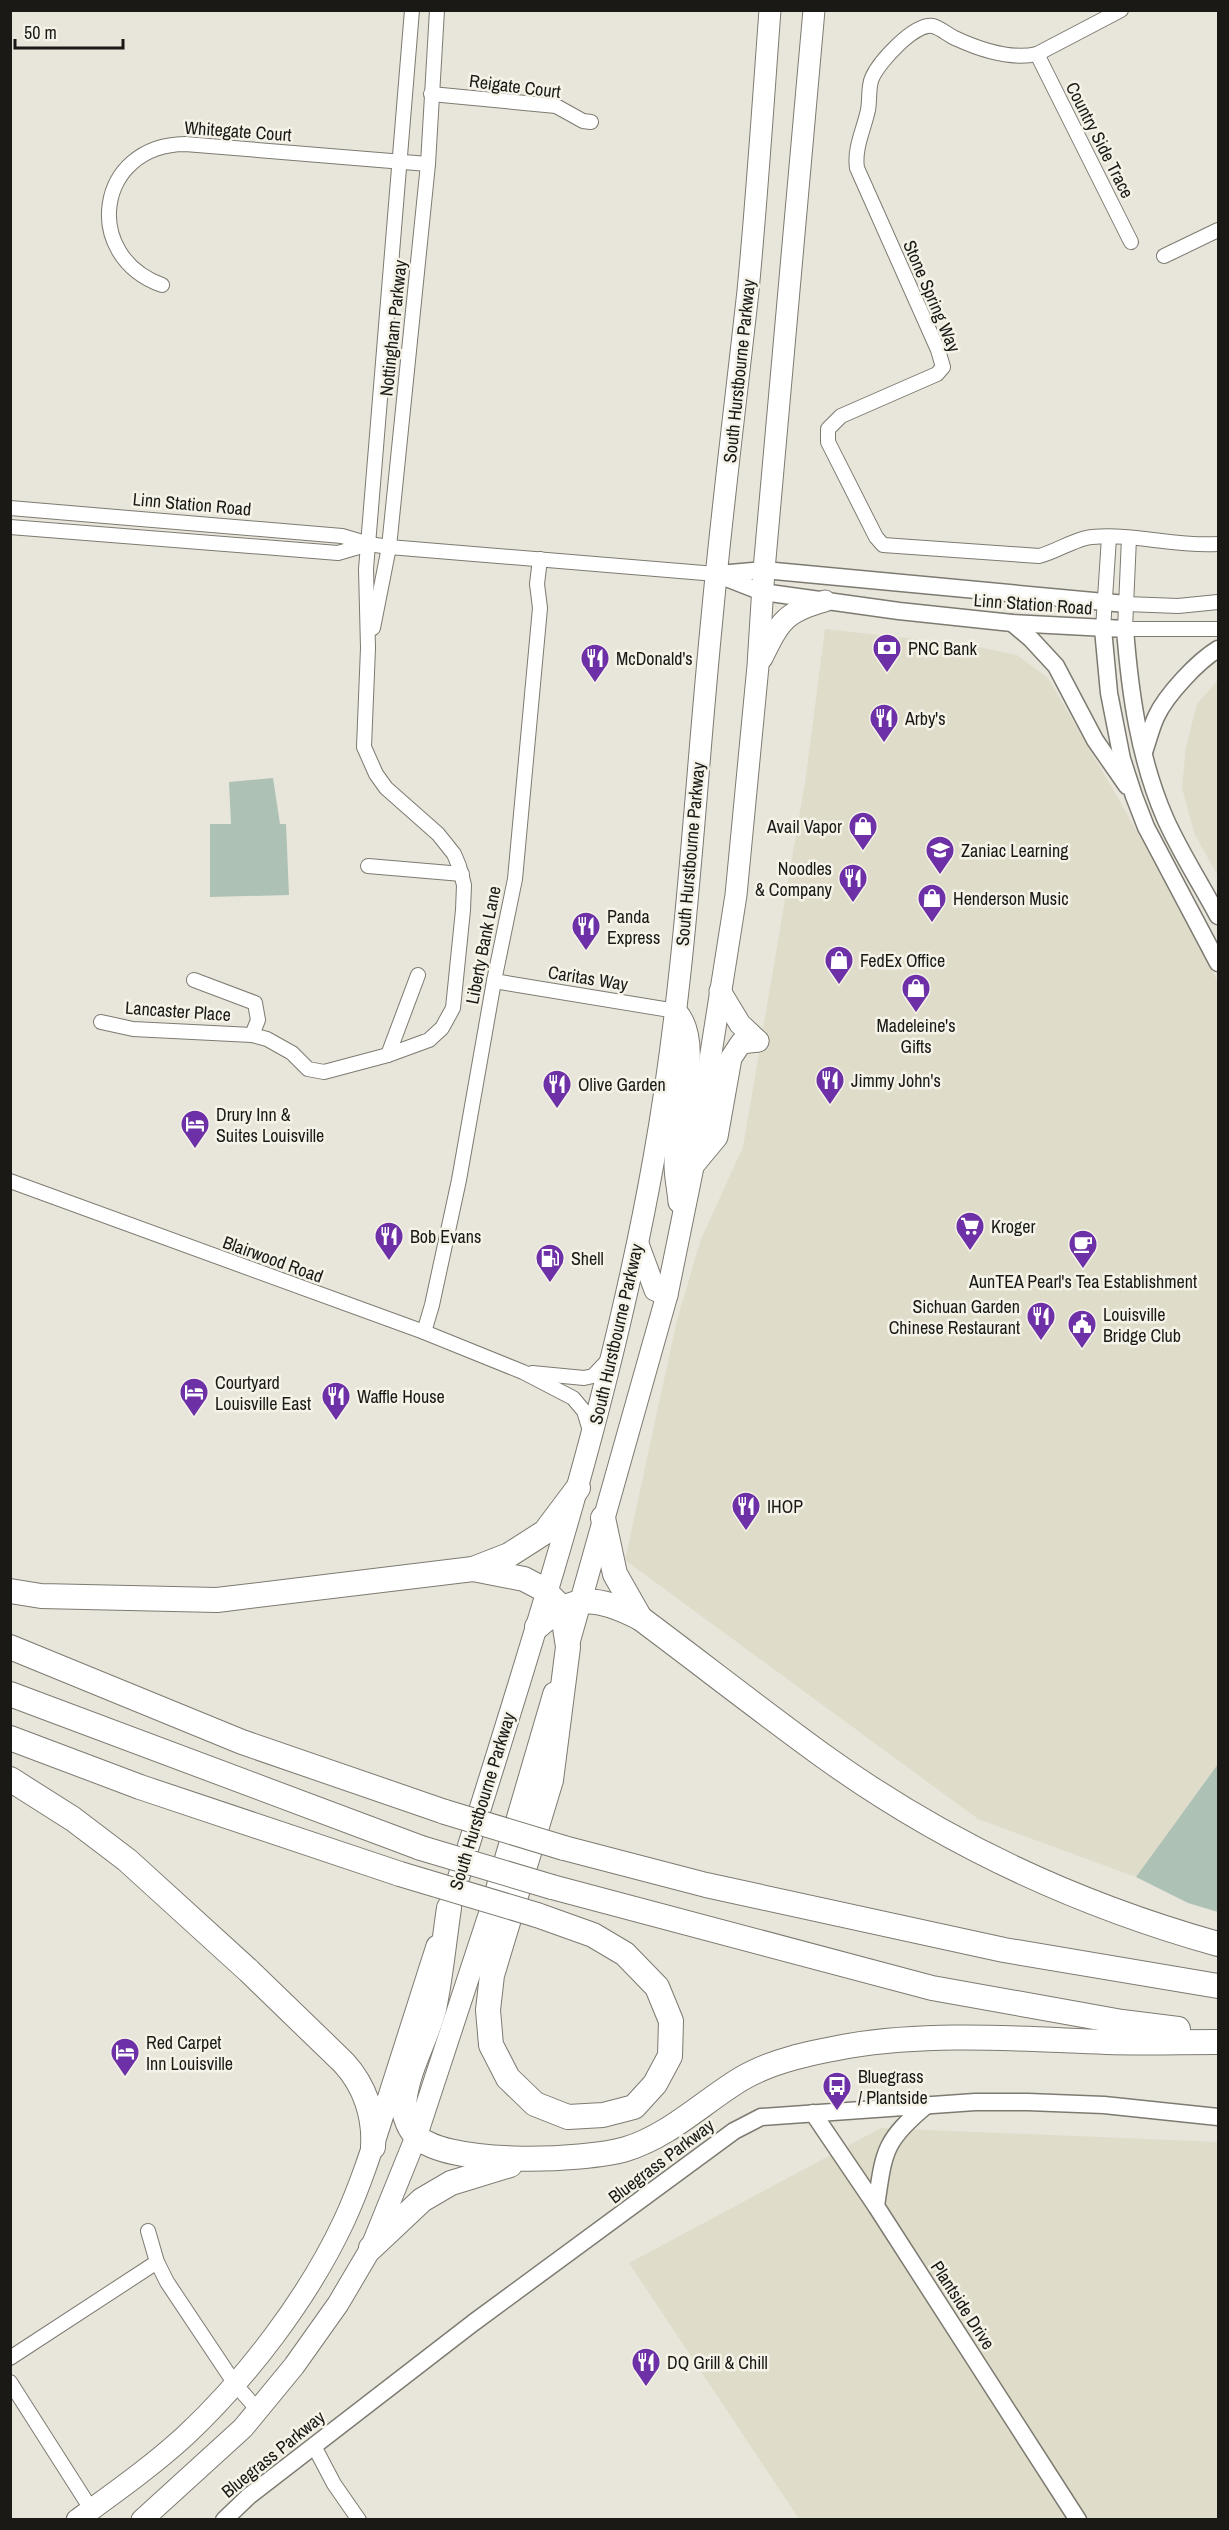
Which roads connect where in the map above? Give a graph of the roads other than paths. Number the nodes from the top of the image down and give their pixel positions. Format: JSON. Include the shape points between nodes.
{"nodes":[{"id":1,"x":412,"y":10,"type":"edge"},
{"id":2,"x":437,"y":10,"type":"edge"},
{"id":3,"x":770,"y":10,"type":"edge"},
{"id":4,"x":814,"y":10,"type":"edge"},
{"id":5,"x":1121,"y":10,"type":"edge"},
{"id":6,"x":1037,"y":54,"type":"junction"},
{"id":7,"x":430,"y":94,"type":"junction"},
{"id":8,"x":591,"y":122,"type":"dead end"},
{"id":9,"x":399,"y":161,"type":"junction"},
{"id":10,"x":428,"y":164,"type":"junction"},
{"id":11,"x":1218,"y":230,"type":"edge"},
{"id":12,"x":1131,"y":242,"type":"dead end"},
{"id":13,"x":1164,"y":256,"type":"dead end"},
{"id":14,"x":162,"y":285,"type":"dead end"},
{"id":15,"x":10,"y":508,"type":"edge"},
{"id":16,"x":10,"y":527,"type":"edge"},
{"id":17,"x":234,"y":527,"type":"junction"},
{"id":18,"x":1109,"y":537,"type":"junction"},
{"id":19,"x":1129,"y":538,"type":"junction"},
{"id":20,"x":369,"y":544,"type":"junction"},
{"id":21,"x":1218,"y":544,"type":"edge"},
{"id":22,"x":233,"y":546,"type":"junction"},
{"id":23,"x":389,"y":547,"type":"junction"},
{"id":24,"x":540,"y":559,"type":"junction"},
{"id":25,"x":764,"y":570,"type":"junction"},
{"id":26,"x":716,"y":574,"type":"junction"},
{"id":27,"x":762,"y":592,"type":"junction"},
{"id":28,"x":825,"y":601,"type":"junction"},
{"id":29,"x":1218,"y":602,"type":"edge"},
{"id":30,"x":1103,"y":604,"type":"junction"},
{"id":31,"x":1126,"y":604,"type":"junction"},
{"id":32,"x":1012,"y":623,"type":"junction"},
{"id":33,"x":1103,"y":628,"type":"junction"},
{"id":34,"x":1125,"y":629,"type":"junction"},
{"id":35,"x":1218,"y":629,"type":"edge"},
{"id":36,"x":368,"y":648,"type":"junction"},
{"id":37,"x":1218,"y":649,"type":"edge"},
{"id":38,"x":758,"y":666,"type":"junction"},
{"id":39,"x":1143,"y":753,"type":"junction"},
{"id":40,"x":1134,"y":796,"type":"junction"},
{"id":41,"x":368,"y":866,"type":"dead end"},
{"id":42,"x":462,"y":874,"type":"junction"},
{"id":43,"x":1218,"y":916,"type":"edge"},
{"id":44,"x":1218,"y":963,"type":"edge"},
{"id":45,"x":418,"y":975,"type":"dead end"},
{"id":46,"x":194,"y":980,"type":"dead end"},
{"id":47,"x":494,"y":981,"type":"junction"},
{"id":48,"x":720,"y":991,"type":"junction"},
{"id":49,"x":676,"y":1011,"type":"junction"},
{"id":50,"x":101,"y":1022,"type":"dead end"},
{"id":51,"x":252,"y":1035,"type":"junction"},
{"id":52,"x":388,"y":1055,"type":"junction"},
{"id":53,"x":316,"y":1072,"type":"joint"},
{"id":54,"x":693,"y":1167,"type":"junction"},
{"id":55,"x":10,"y":1181,"type":"edge"},
{"id":56,"x":682,"y":1223,"type":"junction"},
{"id":57,"x":638,"y":1243,"type":"junction"},
{"id":58,"x":667,"y":1295,"type":"junction"},
{"id":59,"x":424,"y":1332,"type":"junction"},
{"id":60,"x":613,"y":1354,"type":"junction"},
{"id":61,"x":524,"y":1372,"type":"junction"},
{"id":62,"x":592,"y":1436,"type":"junction"},
{"id":63,"x":578,"y":1488,"type":"junction"},
{"id":64,"x":603,"y":1518,"type":"junction"},
{"id":65,"x":473,"y":1569,"type":"junction"},
{"id":66,"x":10,"y":1591,"type":"edge"},
{"id":67,"x":564,"y":1601,"type":"junction"},
{"id":68,"x":640,"y":1618,"type":"junction"},
{"id":69,"x":537,"y":1627,"type":"joint"},
{"id":70,"x":10,"y":1647,"type":"edge"},
{"id":71,"x":568,"y":1647,"type":"junction"},
{"id":72,"x":10,"y":1694,"type":"edge"},
{"id":73,"x":10,"y":1738,"type":"edge"},
{"id":74,"x":10,"y":1779,"type":"edge"},
{"id":75,"x":448,"y":1908,"type":"junction"},
{"id":76,"x":1218,"y":1944,"type":"edge"},
{"id":77,"x":1218,"y":1986,"type":"edge"},
{"id":78,"x":1218,"y":2034,"type":"edge"},
{"id":79,"x":1218,"y":2042,"type":"edge"},
{"id":80,"x":927,"y":2105,"type":"junction"},
{"id":81,"x":813,"y":2113,"type":"junction"},
{"id":82,"x":1218,"y":2117,"type":"edge"},
{"id":83,"x":416,"y":2137,"type":"junction"},
{"id":84,"x":373,"y":2147,"type":"junction"},
{"id":85,"x":531,"y":2158,"type":"junction"},
{"id":86,"x":876,"y":2206,"type":"junction"},
{"id":87,"x":148,"y":2231,"type":"dead end"},
{"id":88,"x":370,"y":2248,"type":"junction"},
{"id":89,"x":157,"y":2262,"type":"junction"},
{"id":90,"x":10,"y":2358,"type":"edge"},
{"id":91,"x":10,"y":2382,"type":"edge"},
{"id":92,"x":235,"y":2384,"type":"junction"},
{"id":93,"x":258,"y":2410,"type":"junction"},
{"id":94,"x":314,"y":2446,"type":"junction"},
{"id":95,"x":84,"y":2514,"type":"edge"},
{"id":96,"x":142,"y":2520,"type":"edge"},
{"id":97,"x":224,"y":2520,"type":"edge"},
{"id":98,"x":359,"y":2520,"type":"edge"},
{"id":99,"x":1078,"y":2520,"type":"edge"}],
"edges":[{"from":1,"to":9,"type":"street","name":"Nottingham Parkway"},
{"from":2,"to":7,"type":"street","name":"Nottingham Parkway"},
{"from":3,"to":26,"type":"main road","name":"South Hurstbourne Parkway","via":[[748,288]]},
{"from":4,"to":25,"type":"main road","name":"South Hurstbourne Parkway"},
{"from":5,"to":6,"type":"street","name":"Stone Spring Way"},
{"from":6,"to":12,"type":"street","name":"Country Side Trace"},
{"from":6,"to":18,"type":"street","name":"Stone Spring Way","via":[[1010,56],[973,45],[933,26],[920,27],[895,47],[872,78],[857,168],[943,367],[938,374],[841,416],[828,429],[828,442],[876,537],[884,545],[1039,556],[1080,539]]},
{"from":7,"to":8,"type":"street","name":"Reigate Court","via":[[556,106]]},
{"from":7,"to":10,"type":"street","name":"Nottingham Parkway"},
{"from":9,"to":10,"type":"street","name":"Whitegate Court"},
{"from":9,"to":14,"type":"street","name":"Whitegate Court","via":[[185,144],[149,150],[122,172],[113,191],[109,219],[120,255]]},
{"from":9,"to":20,"type":"street","name":"Nottingham Parkway"},
{"from":10,"to":23,"type":"street","name":"Nottingham Parkway"},
{"from":11,"to":13,"type":"street"},
{"from":15,"to":17,"type":"street","name":"Linn Station Road"},
{"from":16,"to":22,"type":"street","name":"Linn Station Road"},
{"from":17,"to":20,"type":"street","name":"Linn Station Road","via":[[342,536]]},
{"from":17,"to":22,"type":"street"},
{"from":18,"to":19,"type":"street","name":"Stone Spring Way"},
{"from":18,"to":30,"type":"street"},
{"from":19,"to":21,"type":"street","name":"Stone Spring Way"},
{"from":19,"to":31,"type":"street"},
{"from":20,"to":22,"type":"street","name":"Linn Station Road","via":[[338,553]]},
{"from":20,"to":23,"type":"street","name":"Linn Station Road"},
{"from":20,"to":36,"type":"street","name":"Nottingham Parkway"},
{"from":23,"to":24,"type":"street","name":"Linn Station Road"},
{"from":23,"to":36,"type":"street","name":"Nottingham Parkway"},
{"from":24,"to":26,"type":"street","name":"Linn Station Road"},
{"from":24,"to":47,"type":"street","name":"Liberty Bank Lane","via":[[540,612],[515,879]]},
{"from":25,"to":26,"type":"street","name":"Linn Station Road"},
{"from":25,"to":27,"type":"main road","name":"South Hurstbourne Parkway"},
{"from":25,"to":30,"type":"street","name":"Linn Station Road"},
{"from":26,"to":27,"type":"street","name":"Linn Station Road"},
{"from":26,"to":49,"type":"main road","name":"South Hurstbourne Parkway"},
{"from":27,"to":28,"type":"street","name":"Linn Station Road"},
{"from":27,"to":38,"type":"main road","name":"South Hurstbourne Parkway"},
{"from":28,"to":32,"type":"street","name":"Linn Station Road"},
{"from":28,"to":38,"type":"main road","via":[[805,606],[780,623]]},
{"from":29,"to":31,"type":"street","via":[[1178,606]]},
{"from":30,"to":31,"type":"street","name":"Linn Station Road"},
{"from":30,"to":33,"type":"street"},
{"from":31,"to":34,"type":"street"},
{"from":32,"to":33,"type":"street","name":"Linn Station Road"},
{"from":32,"to":40,"type":"street","via":[[1056,666],[1095,740]]},
{"from":33,"to":34,"type":"street"},
{"from":33,"to":40,"type":"street","name":"Linn Station Road","via":[[1109,693]]},
{"from":34,"to":35,"type":"street"},
{"from":34,"to":39,"type":"street","via":[[1130,689]]},
{"from":36,"to":42,"type":"street","name":"Nottingham Parkway","via":[[363,732],[367,756],[386,788],[445,841]]},
{"from":37,"to":39,"type":"street","via":[[1171,695],[1157,715]]},
{"from":38,"to":48,"type":"main road","name":"South Hurstbourne Parkway","via":[[736,895]]},
{"from":39,"to":43,"type":"street","via":[[1166,819]]},
{"from":40,"to":44,"type":"street","name":"Linn Station Road","via":[[1146,827]]},
{"from":41,"to":42,"type":"street"},
{"from":42,"to":52,"type":"street","name":"Nottingham Parkway","via":[[463,910],[453,1008],[442,1028],[429,1040]]},
{"from":45,"to":52,"type":"street"},
{"from":46,"to":51,"type":"street","name":"Lancaster Place","via":[[251,999],[258,1011]]},
{"from":47,"to":49,"type":"street","name":"Caritas Way"},
{"from":47,"to":59,"type":"street","name":"Liberty Bank Lane","via":[[459,1180]]},
{"from":48,"to":54,"type":"main road","name":"South Hurstbourne Parkway"},
{"from":48,"to":54,"type":"main road","via":[[741,1024],[758,1041],[741,1043],[731,1058],[717,1137]]},
{"from":49,"to":56,"type":"main road","via":[[691,1044],[675,1163]]},
{"from":49,"to":57,"type":"main road","name":"South Hurstbourne Parkway"},
{"from":50,"to":51,"type":"street","name":"Lancaster Place","via":[[133,1029]]},
{"from":51,"to":53,"type":"street","name":"Lancaster Place","via":[[283,1047]]},
{"from":52,"to":53,"type":"street","name":"Nottingham Parkway"},
{"from":54,"to":56,"type":"main road","name":"South Hurstbourne Parkway"},
{"from":55,"to":59,"type":"street","name":"Blairwood Road"},
{"from":56,"to":58,"type":"main road","name":"South Hurstbourne Parkway"},
{"from":57,"to":58,"type":"main road","via":[[655,1290]]},
{"from":57,"to":60,"type":"main road","name":"South Hurstbourne Parkway"},
{"from":58,"to":64,"type":"main road","name":"South Hurstbourne Parkway"},
{"from":59,"to":61,"type":"street","name":"Blairwood Road"},
{"from":60,"to":61,"type":"street","name":"Blairwood Road","via":[[593,1376],[584,1378]]},
{"from":60,"to":62,"type":"main road","name":"South Hurstbourne Parkway"},
{"from":61,"to":62,"type":"street","name":"Blairwood Road","via":[[573,1398],[584,1411]]},
{"from":62,"to":63,"type":"main road","name":"South Hurstbourne Parkway"},
{"from":63,"to":65,"type":"highway","via":[[545,1532],[509,1555]]},
{"from":63,"to":67,"type":"main road","name":"South Hurstbourne Parkway"},
{"from":64,"to":67,"type":"main road","name":"South Hurstbourne Parkway"},
{"from":64,"to":68,"type":"highway","via":[[615,1574]]},
{"from":65,"to":66,"type":"highway","via":[[217,1600],[41,1596]]},
{"from":65,"to":67,"type":"highway","via":[[524,1579]]},
{"from":67,"to":68,"type":"highway","via":[[612,1603]]},
{"from":67,"to":69,"type":"highway"},
{"from":67,"to":71,"type":"highway"},
{"from":68,"to":76,"type":"highway","via":[[830,1761],[963,1842],[1083,1899]]},
{"from":69,"to":75,"type":"main road","name":"South Hurstbourne Parkway"},
{"from":70,"to":77,"type":"highway","bridge":true,"via":[[242,1742],[564,1848],[706,1886],[992,1947]]},
{"from":71,"to":73,"type":"highway","bridge":true,"via":[[550,1780],[492,1976],[488,2010],[491,2045],[508,2078],[535,2104],[568,2117],[603,2115],[634,2107],[655,2084],[670,2056],[671,2021],[657,1987],[625,1954],[593,1935],[537,1915],[400,1874],[140,1787]]},
{"from":71,"to":83,"type":"main road","via":[[489,1915]]},
{"from":72,"to":78,"type":"highway","bridge":true,"via":[[421,1848],[552,1887],[932,1988],[1122,2022]]},
{"from":74,"to":84,"type":"highway","via":[[127,1860],[344,2063],[368,2102]]},
{"from":75,"to":83,"type":"highway","via":[[434,2009],[407,2088],[404,2109]]},
{"from":75,"to":84,"type":"main road","name":"South Hurstbourne Parkway"},
{"from":79,"to":85,"type":"highway","via":[[989,2037],[849,2046],[794,2057],[759,2070],[670,2128],[627,2149],[590,2157]]},
{"from":80,"to":81,"type":"street","name":"Bluegrass Parkway"},
{"from":80,"to":82,"type":"street","name":"Bluegrass Parkway","via":[[1104,2105]]},
{"from":80,"to":86,"type":"street","via":[[892,2138],[883,2160]]},
{"from":81,"to":86,"type":"street","name":"Plantside Drive"},
{"from":81,"to":94,"type":"street","name":"Bluegrass Parkway","via":[[761,2117],[734,2131]]},
{"from":83,"to":85,"type":"highway","via":[[466,2155]]},
{"from":83,"to":88,"type":"main road"},
{"from":84,"to":92,"type":"main road","name":"South Hurstbourne Parkway","via":[[343,2222],[317,2270],[264,2349]]},
{"from":85,"to":88,"type":"highway","via":[[451,2183],[422,2200]]},
{"from":86,"to":99,"type":"street","name":"Plantside Drive"},
{"from":87,"to":89,"type":"street"},
{"from":88,"to":93,"type":"main road","via":[[338,2304]]},
{"from":89,"to":90,"type":"street"},
{"from":89,"to":92,"type":"street"},
{"from":91,"to":95,"type":"street"},
{"from":92,"to":93,"type":"street"},
{"from":92,"to":95,"type":"main road","name":"South Hurstbourne Parkway","via":[[184,2437]]},
{"from":93,"to":96,"type":"main road"},
{"from":94,"to":97,"type":"street","name":"Bluegrass Parkway"},
{"from":94,"to":98,"type":"street"}]}
